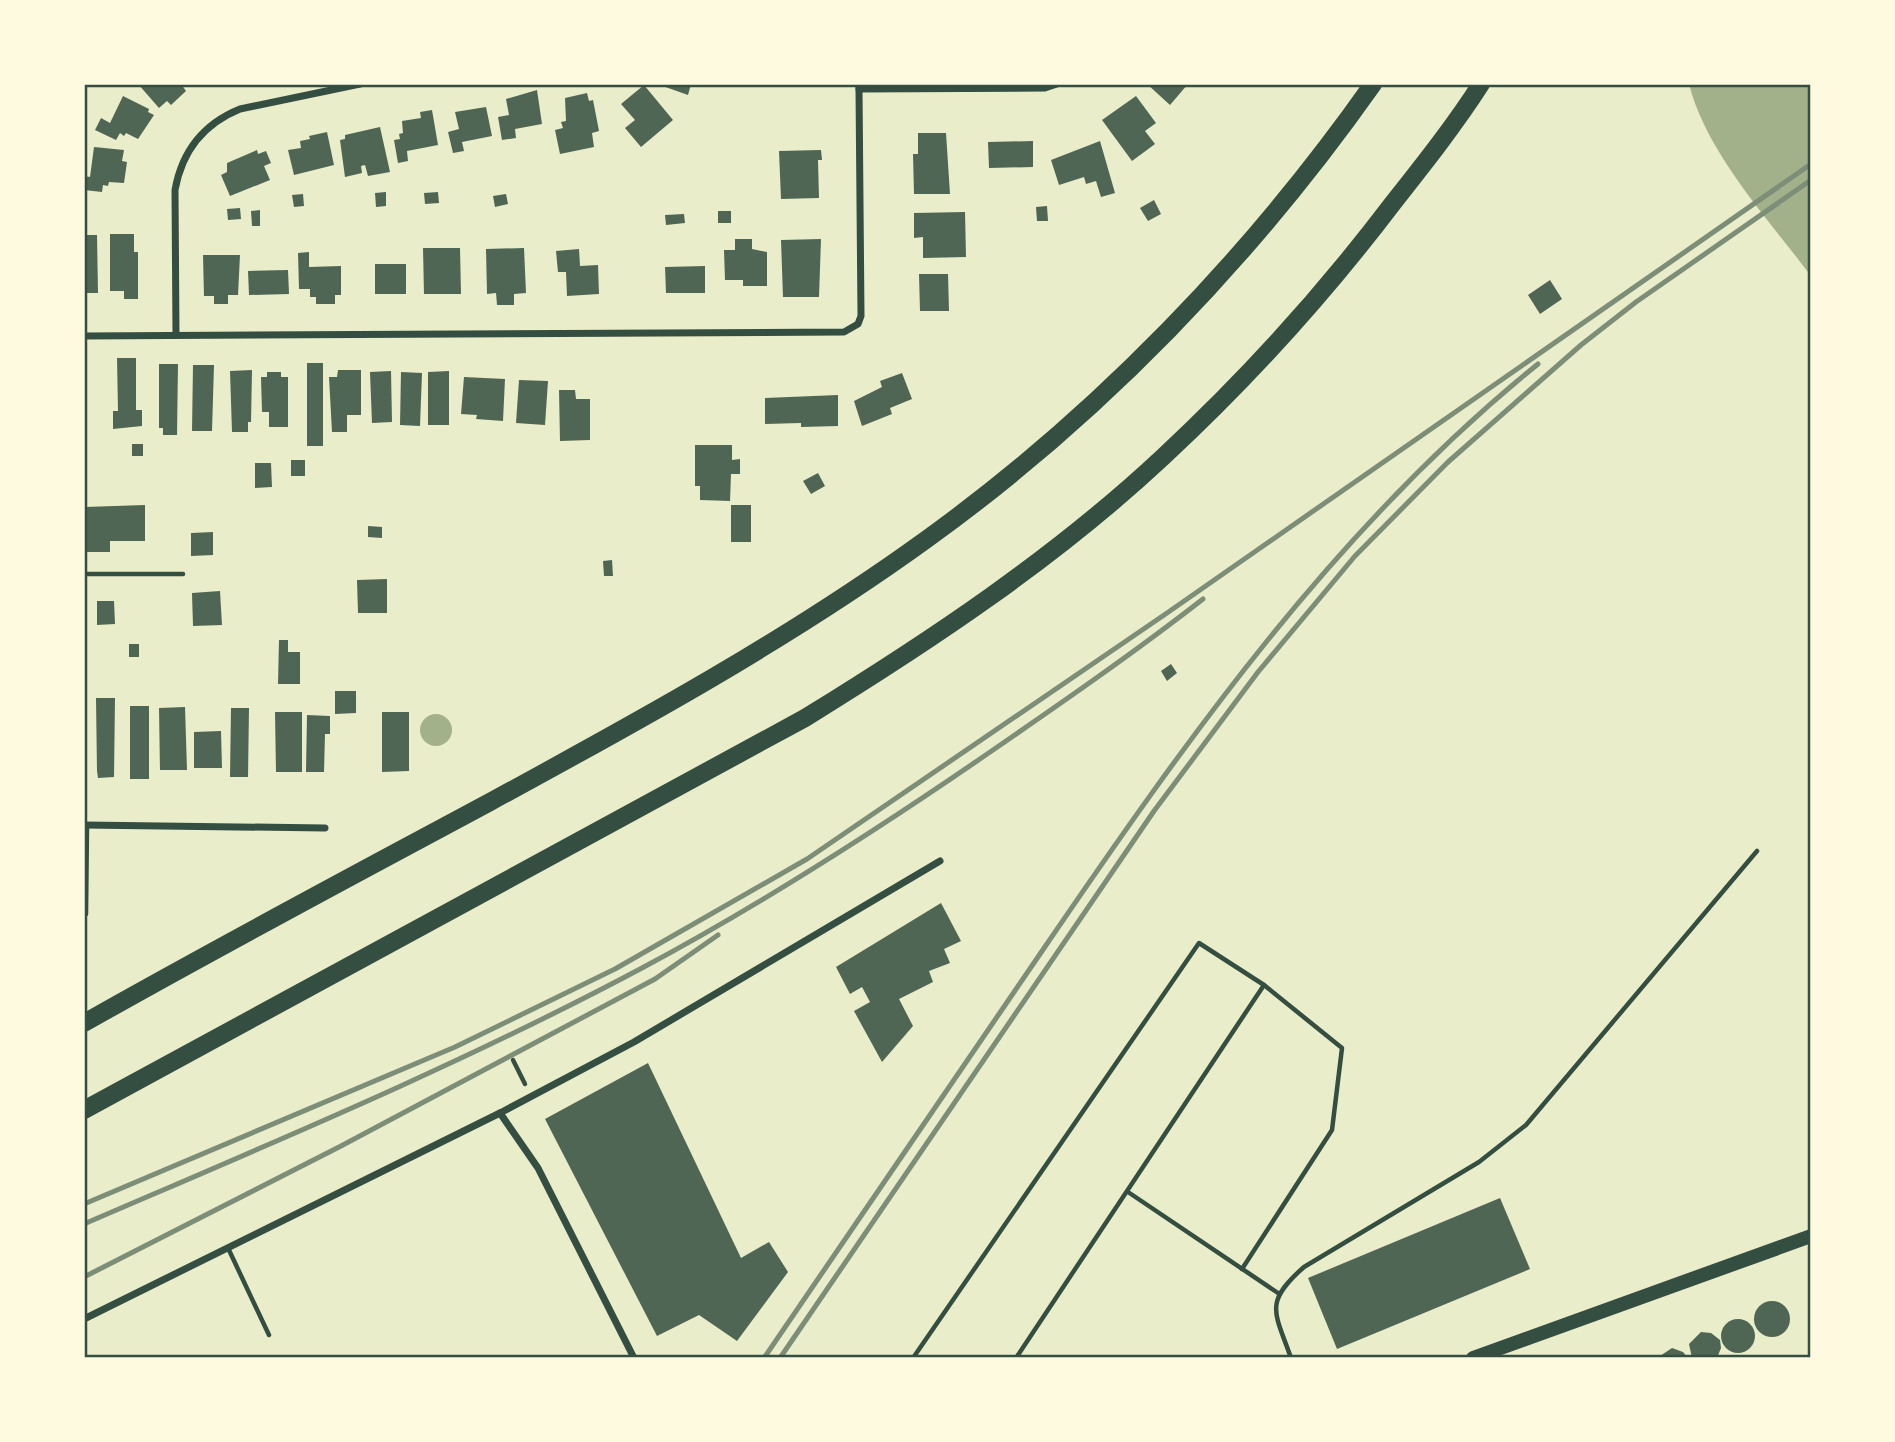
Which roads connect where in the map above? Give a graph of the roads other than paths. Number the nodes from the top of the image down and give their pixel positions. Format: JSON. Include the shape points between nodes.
{"nodes":[{"id":1,"x":360,"y":84,"type":"edge"},
{"id":2,"x":1057,"y":84,"type":"edge"},
{"id":3,"x":1373,"y":84,"type":"edge"},
{"id":4,"x":1480,"y":84,"type":"edge"},
{"id":5,"x":859,"y":86,"type":"edge"},
{"id":6,"x":176,"y":335,"type":"junction"},
{"id":7,"x":84,"y":336,"type":"edge"},
{"id":8,"x":84,"y":574,"type":"edge"},
{"id":9,"x":183,"y":574,"type":"dead end"},
{"id":10,"x":86,"y":825,"type":"edge"},
{"id":11,"x":325,"y":828,"type":"dead end"},
{"id":12,"x":1757,"y":851,"type":"dead end"},
{"id":13,"x":940,"y":861,"type":"dead end"},
{"id":14,"x":86,"y":914,"type":"dead end"},
{"id":15,"x":1265,"y":985,"type":"junction"},
{"id":16,"x":84,"y":1023,"type":"edge"},
{"id":17,"x":84,"y":1110,"type":"edge"},
{"id":18,"x":500,"y":1113,"type":"junction"},
{"id":19,"x":1128,"y":1192,"type":"junction"},
{"id":20,"x":1811,"y":1236,"type":"edge"},
{"id":21,"x":228,"y":1248,"type":"junction"},
{"id":22,"x":1242,"y":1269,"type":"junction"},
{"id":23,"x":1278,"y":1293,"type":"junction"},
{"id":24,"x":84,"y":1318,"type":"edge"},
{"id":25,"x":269,"y":1335,"type":"dead end"},
{"id":26,"x":634,"y":1358,"type":"edge"},
{"id":27,"x":913,"y":1358,"type":"edge"},
{"id":28,"x":1016,"y":1358,"type":"edge"},
{"id":29,"x":1291,"y":1358,"type":"edge"},
{"id":30,"x":1472,"y":1358,"type":"edge"}],
"edges":[{"from":1,"to":6,"type":"street","via":[[240,108],[197,138],[178,171],[175,190]]},
{"from":2,"to":5,"type":"street","via":[[1045,88]]},
{"from":3,"to":16,"type":"highway","via":[[1280,206],[1156,342],[1072,423],[926,539],[735,665],[634,724]]},
{"from":4,"to":17,"type":"highway","via":[[1423,166],[1318,298],[1220,402],[1106,506],[981,603],[805,718]]},
{"from":5,"to":6,"type":"street","via":[[861,316],[858,324],[844,332]]},
{"from":6,"to":7,"type":"street"},
{"from":8,"to":9,"type":"lane"},
{"from":10,"to":11,"type":"street"},
{"from":10,"to":14,"type":"lane"},
{"from":12,"to":23,"type":"lane","via":[[1526,1125],[1479,1162],[1304,1267]]},
{"from":13,"to":18,"type":"street","via":[[634,1042]]},
{"from":15,"to":19,"type":"lane"},
{"from":15,"to":22,"type":"lane","via":[[1342,1048],[1332,1130]]},
{"from":15,"to":27,"type":"lane","via":[[1199,943]]},
{"from":18,"to":21,"type":"street"},
{"from":18,"to":26,"type":"street","via":[[538,1168]]},
{"from":19,"to":22,"type":"lane"},
{"from":19,"to":28,"type":"lane"},
{"from":20,"to":30,"type":"main road"},
{"from":21,"to":24,"type":"street"},
{"from":21,"to":25,"type":"lane"},
{"from":22,"to":23,"type":"lane"},
{"from":23,"to":29,"type":"lane","via":[[1274,1310]]}]}
